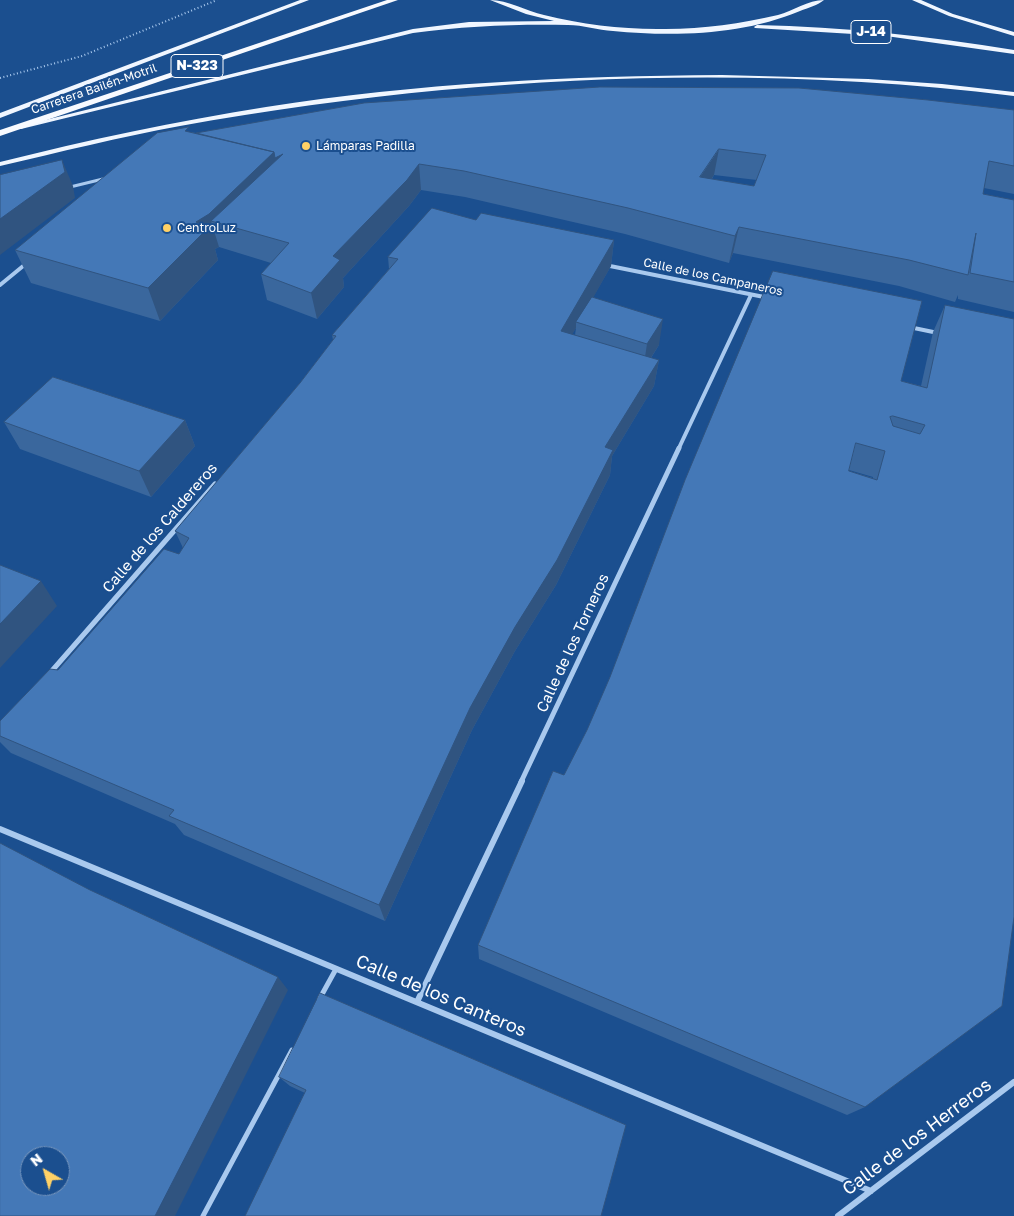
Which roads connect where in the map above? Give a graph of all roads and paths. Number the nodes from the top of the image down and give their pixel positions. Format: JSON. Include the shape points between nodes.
{"nodes":[{"id":1,"x":217,"y":0,"type":"edge"},
{"id":2,"x":306,"y":0,"type":"edge"},
{"id":3,"x":394,"y":0,"type":"edge"},
{"id":4,"x":493,"y":0,"type":"edge"},
{"id":5,"x":821,"y":0,"type":"edge"},
{"id":6,"x":915,"y":0,"type":"edge"},
{"id":7,"x":571,"y":24,"type":"junction"},
{"id":8,"x":727,"y":27,"type":"junction"},
{"id":9,"x":1014,"y":34,"type":"edge"},
{"id":10,"x":1014,"y":52,"type":"edge"},
{"id":11,"x":0,"y":78,"type":"edge"},
{"id":12,"x":1014,"y":94,"type":"edge"},
{"id":13,"x":0,"y":116,"type":"edge"},
{"id":14,"x":2,"y":132,"type":"edge"},
{"id":15,"x":0,"y":164,"type":"edge"},
{"id":16,"x":110,"y":177,"type":"edge"},
{"id":17,"x":64,"y":189,"type":"edge"},
{"id":18,"x":29,"y":261,"type":"edge"},
{"id":19,"x":602,"y":264,"type":"edge"},
{"id":20,"x":0,"y":286,"type":"edge"},
{"id":21,"x":751,"y":295,"type":"junction"},
{"id":22,"x":776,"y":300,"type":"edge"},
{"id":23,"x":901,"y":325,"type":"edge"},
{"id":24,"x":942,"y":334,"type":"edge"},
{"id":25,"x":222,"y":477,"type":"edge"},
{"id":26,"x":46,"y":677,"type":"edge"},
{"id":27,"x":0,"y":829,"type":"edge"},
{"id":28,"x":336,"y":969,"type":"junction"},
{"id":29,"x":417,"y":1002,"type":"junction"},
{"id":30,"x":318,"y":1003,"type":"edge"},
{"id":31,"x":295,"y":1046,"type":"edge"},
{"id":32,"x":1014,"y":1082,"type":"edge"},
{"id":33,"x":871,"y":1192,"type":"junction"},
{"id":34,"x":204,"y":1216,"type":"edge"},
{"id":35,"x":838,"y":1216,"type":"edge"}],
"edges":[{"from":1,"to":11,"type":"path","via":[[82,56]]},
{"from":2,"to":13,"type":"main road"},
{"from":3,"to":14,"type":"highway","name":"Carretera Bailén-Motril","number":"N-323"},
{"from":4,"to":7,"type":"main road"},
{"from":5,"to":8,"type":"main road","via":[[784,15]]},
{"from":6,"to":9,"type":"main road"},
{"from":7,"to":8,"type":"main road","via":[[642,30]]},
{"from":7,"to":14,"type":"main road","via":[[469,24],[414,31]]},
{"from":8,"to":10,"type":"main road","number":"J-14","via":[[849,30],[924,37]]},
{"from":12,"to":15,"type":"main road","via":[[889,83],[772,78],[627,77],[520,82],[286,106],[173,125]]},
{"from":16,"to":17,"type":"street"},
{"from":18,"to":20,"type":"street"},
{"from":19,"to":21,"type":"street","name":"Calle de los Campaneros"},
{"from":21,"to":22,"type":"street","name":"Calle de los Campaneros"},
{"from":21,"to":29,"type":"street","name":"Calle de los Torneros"},
{"from":23,"to":24,"type":"street"},
{"from":25,"to":26,"type":"street","name":"Calle de los Caldereros"},
{"from":27,"to":28,"type":"street","name":"Calle de los Canteros"},
{"from":28,"to":29,"type":"street","name":"Calle de los Canteros"},
{"from":28,"to":30,"type":"lane"},
{"from":29,"to":33,"type":"street","name":"Calle de los Canteros"},
{"from":31,"to":34,"type":"lane"},
{"from":32,"to":33,"type":"street","name":"Calle de los Herreros"},
{"from":33,"to":35,"type":"street","name":"Calle de los Herreros"}]}
